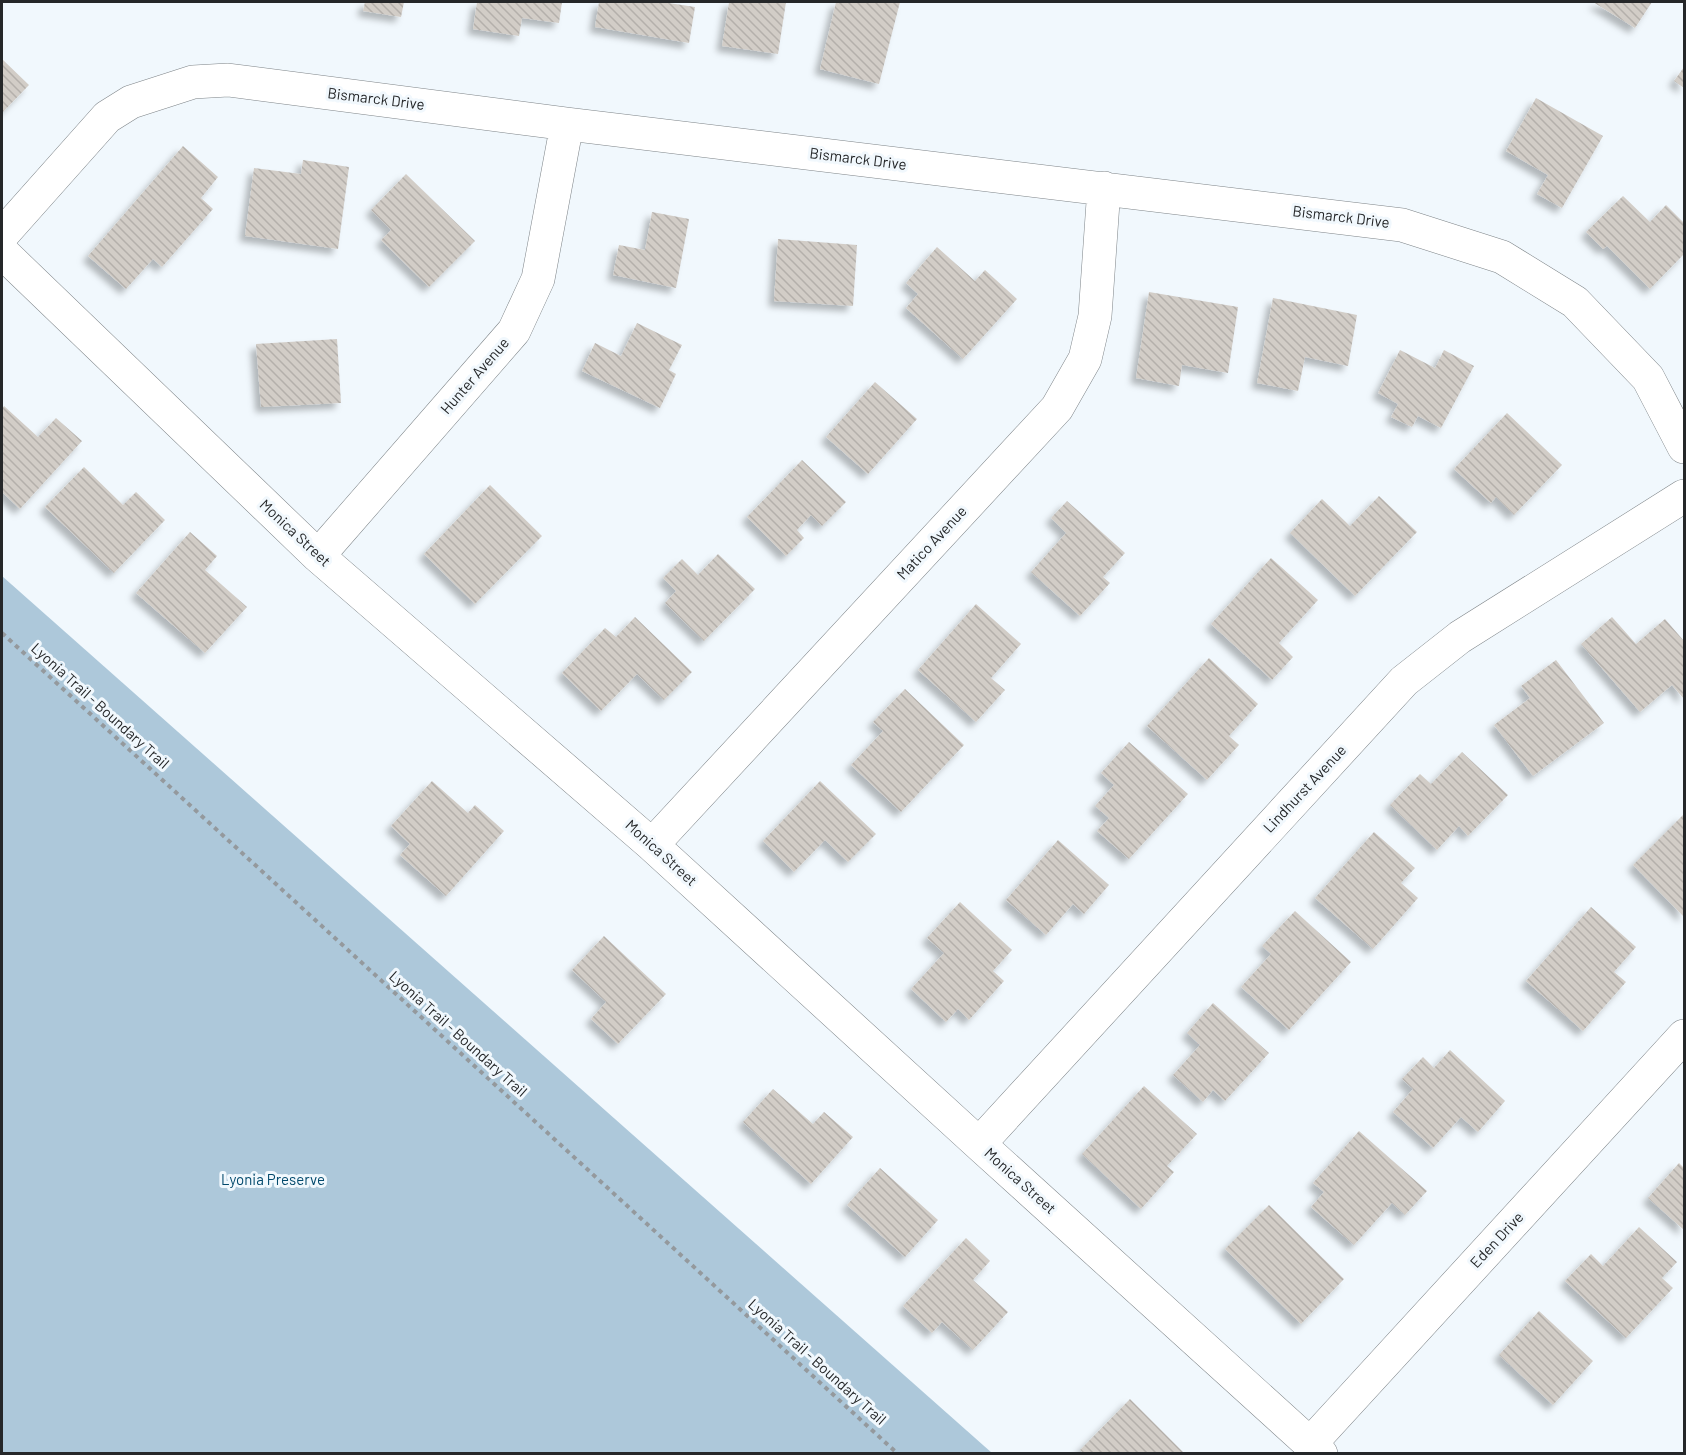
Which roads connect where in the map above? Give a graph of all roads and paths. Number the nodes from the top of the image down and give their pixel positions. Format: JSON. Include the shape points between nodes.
{"nodes":[{"id":1,"x":567,"y":124,"type":"junction"},
{"id":2,"x":1104,"y":188,"type":"junction"},
{"id":3,"x":2,"y":235,"type":"edge"},
{"id":4,"x":2,"y":252,"type":"edge"},
{"id":5,"x":1684,"y":447,"type":"edge"},
{"id":6,"x":1684,"y":496,"type":"edge"},
{"id":7,"x":318,"y":556,"type":"junction"},
{"id":8,"x":2,"y":633,"type":"edge"},
{"id":9,"x":652,"y":845,"type":"junction"},
{"id":10,"x":1684,"y":1036,"type":"edge"},
{"id":11,"x":979,"y":1144,"type":"junction"},
{"id":12,"x":1316,"y":1449,"type":"edge"},
{"id":13,"x":898,"y":1454,"type":"edge"}],
"edges":[{"from":1,"to":2,"type":"street","name":"Bismarck Drive"},
{"from":1,"to":3,"type":"street","name":"Bismarck Drive","via":[[228,80],[193,82],[130,102],[107,117]]},
{"from":1,"to":7,"type":"street","name":"Hunter Avenue","via":[[538,279],[514,331]]},
{"from":2,"to":5,"type":"street","name":"Bismarck Drive","via":[[1402,225],[1502,257],[1575,302],[1648,378]]},
{"from":2,"to":9,"type":"street","name":"Matico Avenue","via":[[1095,316],[1084,358],[1057,408]]},
{"from":4,"to":7,"type":"street","name":"Monica Street"},
{"from":6,"to":11,"type":"street","name":"Lindhurst Avenue","via":[[1460,637],[1404,681]]},
{"from":7,"to":9,"type":"street","name":"Monica Street"},
{"from":8,"to":13,"type":"path","name":"Lyonia Trail - Boundary Trail"},
{"from":9,"to":11,"type":"street","name":"Monica Street"},
{"from":10,"to":12,"type":"street","name":"Eden Drive"},
{"from":11,"to":12,"type":"street","name":"Monica Street"}]}
